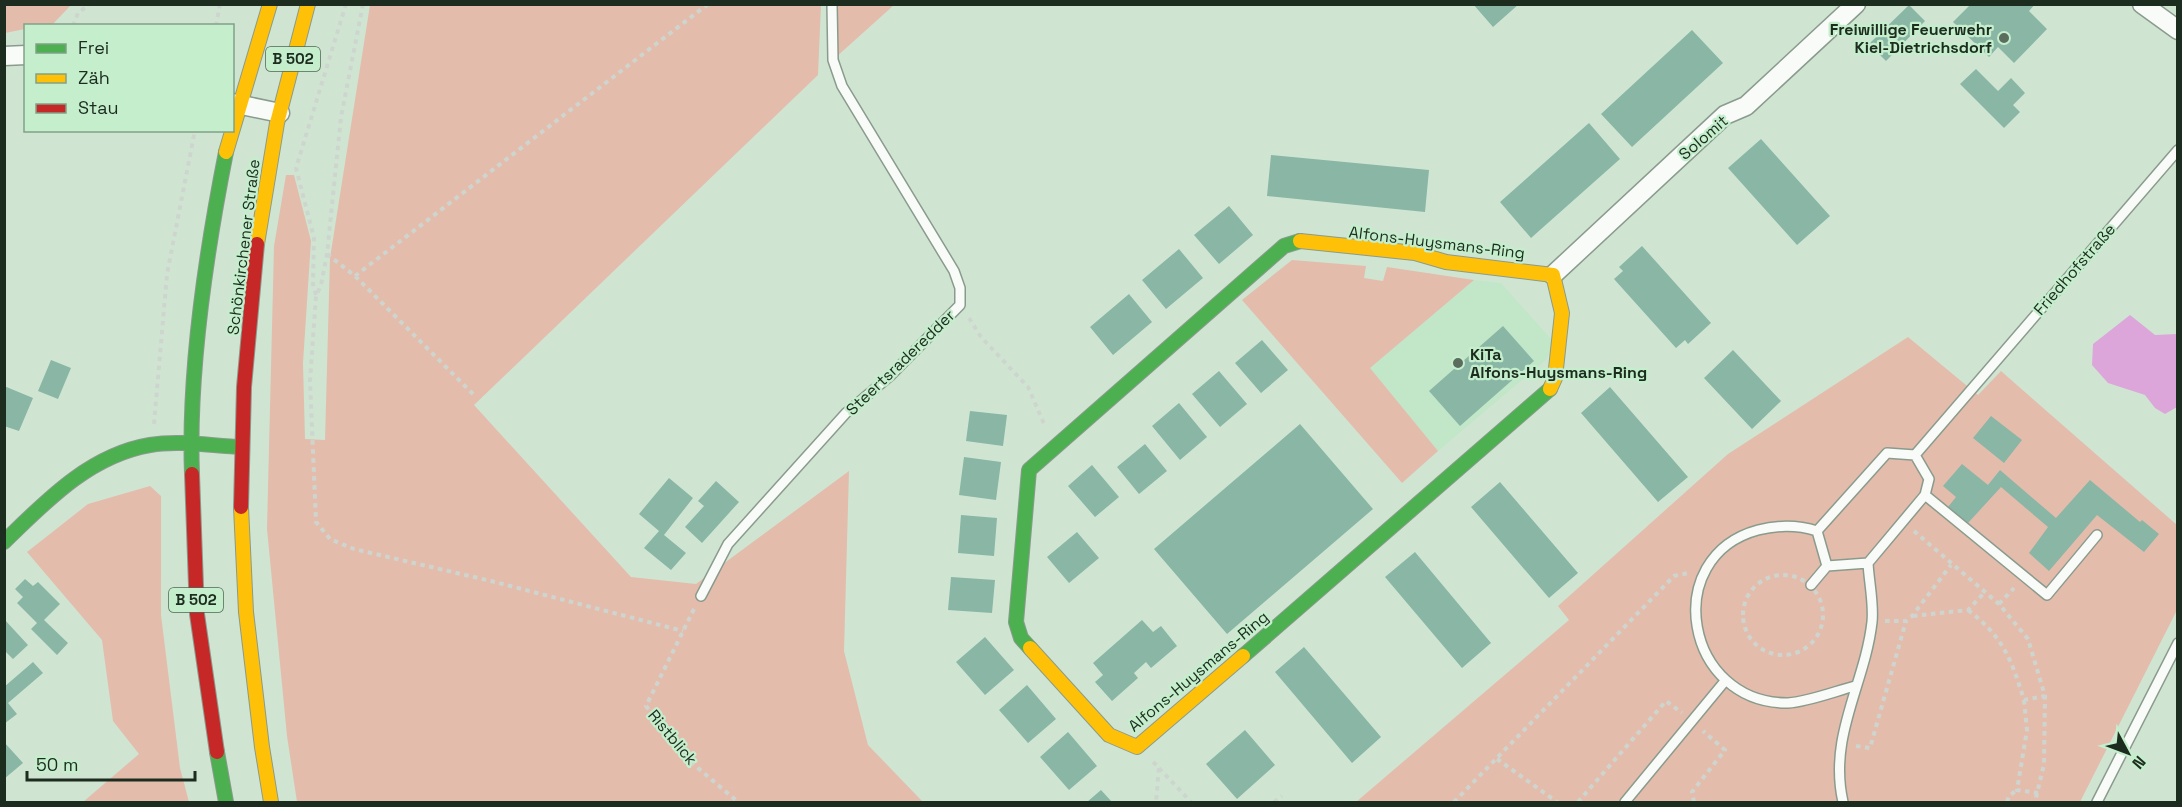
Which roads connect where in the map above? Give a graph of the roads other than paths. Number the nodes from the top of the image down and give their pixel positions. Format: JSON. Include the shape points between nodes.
{"nodes":[{"id":1,"x":270,"y":4,"type":"edge"},
{"id":2,"x":308,"y":4,"type":"edge"},
{"id":3,"x":832,"y":4,"type":"edge"},
{"id":4,"x":1856,"y":4,"type":"edge"},
{"id":5,"x":2142,"y":4,"type":"edge"},
{"id":6,"x":2178,"y":30,"type":"edge"},
{"id":7,"x":24,"y":55,"type":"edge"},
{"id":8,"x":4,"y":56,"type":"edge"},
{"id":9,"x":236,"y":104,"type":"edge"},
{"id":10,"x":280,"y":114,"type":"junction"},
{"id":11,"x":230,"y":132,"type":"edge"},
{"id":12,"x":2178,"y":150,"type":"edge"},
{"id":13,"x":1553,"y":274,"type":"junction"},
{"id":14,"x":191,"y":446,"type":"junction"},
{"id":15,"x":242,"y":447,"type":"junction"},
{"id":16,"x":1915,"y":455,"type":"junction"},
{"id":17,"x":1925,"y":495,"type":"junction"},
{"id":18,"x":1817,"y":531,"type":"junction"},
{"id":19,"x":2097,"y":535,"type":"dead end"},
{"id":20,"x":4,"y":542,"type":"edge"},
{"id":21,"x":1868,"y":563,"type":"junction"},
{"id":22,"x":1827,"y":566,"type":"junction"},
{"id":23,"x":1811,"y":585,"type":"road end"},
{"id":24,"x":701,"y":596,"type":"road end"},
{"id":25,"x":2178,"y":643,"type":"edge"},
{"id":26,"x":1725,"y":681,"type":"junction"},
{"id":27,"x":1855,"y":686,"type":"junction"},
{"id":28,"x":226,"y":802,"type":"edge"},
{"id":29,"x":271,"y":802,"type":"edge"},
{"id":30,"x":1625,"y":802,"type":"edge"},
{"id":31,"x":1843,"y":802,"type":"edge"},
{"id":32,"x":2097,"y":802,"type":"edge"}],
"edges":[{"from":1,"to":9,"type":"main road","name":"Schönkirchener Straße","number":"B 502"},
{"from":2,"to":10,"type":"main road","name":"Schönkirchener Straße","number":"B 502"},
{"from":3,"to":24,"type":"lane","name":"Steertsraderedder","via":[[833,60],[842,86],[954,271],[960,305],[890,376],[846,413],[728,544]]},
{"from":4,"to":13,"type":"street","name":"Solomit","via":[[1746,106],[1725,115]]},
{"from":5,"to":6,"type":"street"},
{"from":7,"to":8,"type":"street"},
{"from":9,"to":10,"type":"street"},
{"from":10,"to":15,"type":"main road","name":"Schönkirchener Straße","number":"B 502","via":[[257,245],[247,338]]},
{"from":11,"to":14,"type":"main road","name":"Schönkirchener Straße","number":"B 502","via":[[211,234]]},
{"from":12,"to":16,"type":"lane","name":"Friedhofstraße"},
{"from":13,"to":13,"type":"main road","name":"Alfons-Huysmans-Ring","via":[[1562,313],[1555,378],[1548,393],[1137,747],[1108,735],[1021,638],[1016,622],[1029,470],[1284,246],[1300,241]]},
{"from":14,"to":15,"type":"main road"},
{"from":14,"to":20,"type":"main road","via":[[137,447],[81,472]]},
{"from":14,"to":28,"type":"main road","number":"B 502","via":[[197,614]]},
{"from":15,"to":29,"type":"main road","number":"B 502","via":[[246,611]]},
{"from":16,"to":17,"type":"lane","via":[[1929,478]]},
{"from":16,"to":18,"type":"lane","via":[[1887,453]]},
{"from":17,"to":19,"type":"lane","via":[[2047,595]]},
{"from":17,"to":21,"type":"lane"},
{"from":18,"to":22,"type":"lane"},
{"from":18,"to":26,"type":"lane","via":[[1778,525],[1744,534],[1716,555],[1707,569],[1699,586],[1694,620],[1704,654]]},
{"from":21,"to":22,"type":"lane"},
{"from":21,"to":27,"type":"lane","via":[[1872,620]]},
{"from":22,"to":23,"type":"lane"},
{"from":25,"to":32,"type":"lane"},
{"from":26,"to":27,"type":"lane","via":[[1755,699],[1789,703]]},
{"from":26,"to":30,"type":"lane"},
{"from":27,"to":31,"type":"lane","via":[[1841,744],[1839,785]]}]}
